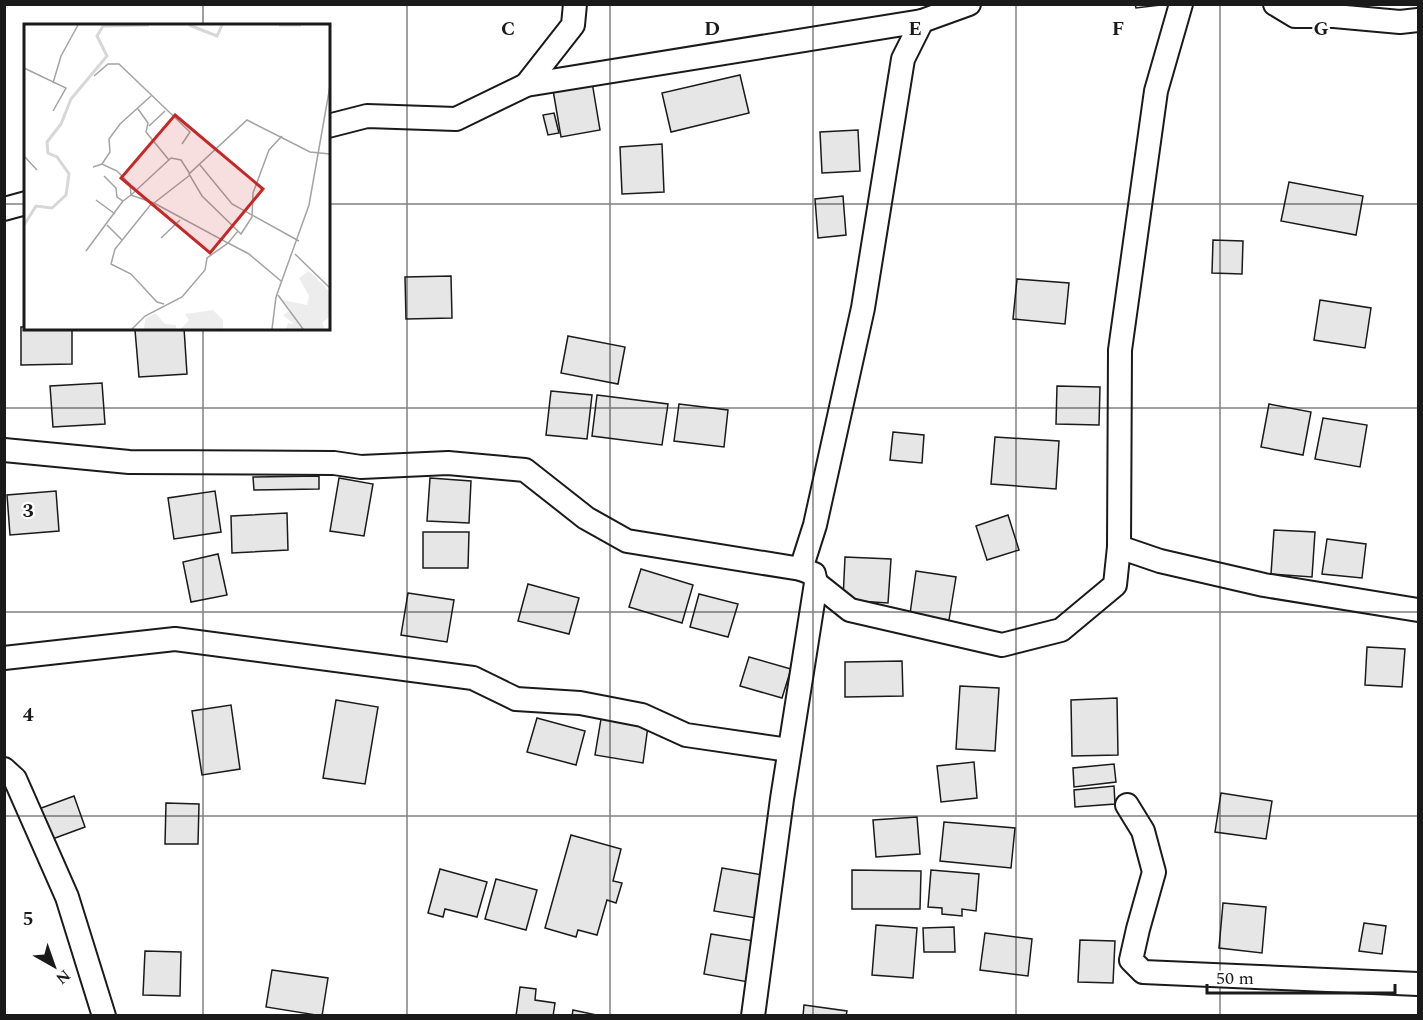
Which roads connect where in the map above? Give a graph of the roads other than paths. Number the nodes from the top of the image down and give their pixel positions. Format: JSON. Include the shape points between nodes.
{"nodes":[{"id":1,"x":575,"y":4,"type":"edge"},
{"id":2,"x":969,"y":4,"type":"edge"},
{"id":3,"x":1181,"y":4,"type":"edge"},
{"id":4,"x":1275,"y":4,"type":"edge"},
{"id":5,"x":943,"y":9,"type":"edge"},
{"id":6,"x":1419,"y":20,"type":"edge"},
{"id":7,"x":922,"y":21,"type":"junction"},
{"id":8,"x":526,"y":85,"type":"junction"},
{"id":9,"x":330,"y":125,"type":"edge"},
{"id":10,"x":24,"y":204,"type":"edge"},
{"id":11,"x":4,"y":209,"type":"edge"},
{"id":12,"x":4,"y":450,"type":"edge"},
{"id":13,"x":1119,"y":547,"type":"junction"},
{"id":14,"x":808,"y":576,"type":"junction"},
{"id":15,"x":1419,"y":610,"type":"edge"},
{"id":16,"x":4,"y":658,"type":"edge"},
{"id":17,"x":789,"y":750,"type":"junction"},
{"id":18,"x":4,"y":769,"type":"edge"},
{"id":19,"x":1127,"y":806,"type":"dead end"},
{"id":20,"x":1419,"y":984,"type":"edge"},
{"id":21,"x":104,"y":1016,"type":"edge"},
{"id":22,"x":753,"y":1016,"type":"edge"}],
"edges":[{"from":1,"to":8,"type":"street","via":[[573,25]]},
{"from":2,"to":5,"type":"street"},
{"from":3,"to":13,"type":"street","via":[[1156,91],[1120,350]]},
{"from":4,"to":6,"type":"street","via":[[1295,16]]},
{"from":5,"to":7,"type":"street"},
{"from":7,"to":8,"type":"street"},
{"from":7,"to":14,"type":"street","via":[[903,58],[863,308],[815,525]]},
{"from":8,"to":9,"type":"street","via":[[456,118],[367,116]]},
{"from":10,"to":11,"type":"street"},
{"from":12,"to":14,"type":"street","via":[[129,462],[334,463],[361,467],[448,463],[525,470],[586,518],[627,541]]},
{"from":13,"to":14,"type":"street","via":[[1115,585],[1061,630],[1002,645],[850,610]]},
{"from":13,"to":15,"type":"street","via":[[1160,561],[1264,585]]},
{"from":14,"to":17,"type":"street"},
{"from":16,"to":17,"type":"street","via":[[175,639],[472,678],[516,699],[580,703],[642,715],[686,735]]},
{"from":17,"to":22,"type":"street"},
{"from":18,"to":21,"type":"street","via":[[15,779],[67,897]]},
{"from":19,"to":20,"type":"street","via":[[1143,831],[1154,872],[1131,960],[1143,972]]}]}
